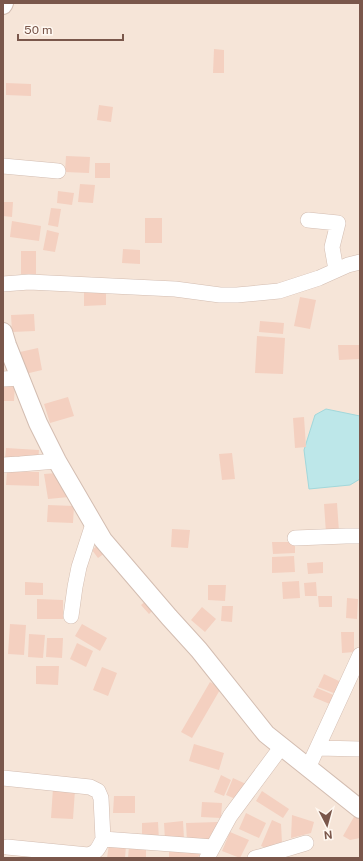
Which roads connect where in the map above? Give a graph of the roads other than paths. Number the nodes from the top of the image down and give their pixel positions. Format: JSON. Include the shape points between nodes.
{"nodes":[{"id":1,"x":3,"y":166,"type":"edge"},
{"id":2,"x":58,"y":171,"type":"dead end"},
{"id":3,"x":308,"y":220,"type":"dead end"},
{"id":4,"x":360,"y":262,"type":"edge"},
{"id":5,"x":336,"y":270,"type":"junction"},
{"id":6,"x":3,"y":284,"type":"edge"},
{"id":7,"x":3,"y":332,"type":"edge"},
{"id":8,"x":12,"y":379,"type":"edge"},
{"id":9,"x":58,"y":461,"type":"junction"},
{"id":10,"x":3,"y":464,"type":"edge"},
{"id":11,"x":93,"y":524,"type":"junction"},
{"id":12,"x":360,"y":536,"type":"edge"},
{"id":13,"x":295,"y":538,"type":"dead end"},
{"id":14,"x":71,"y":616,"type":"dead end"},
{"id":15,"x":360,"y":655,"type":"edge"},
{"id":16,"x":282,"y":746,"type":"junction"},
{"id":17,"x":318,"y":748,"type":"junction"},
{"id":18,"x":360,"y":749,"type":"edge"},
{"id":19,"x":308,"y":768,"type":"junction"},
{"id":20,"x":3,"y":778,"type":"edge"},
{"id":21,"x":360,"y":809,"type":"edge"},
{"id":22,"x":103,"y":839,"type":"junction"},
{"id":23,"x":306,"y":843,"type":"dead end"},
{"id":24,"x":7,"y":847,"type":"dead end"},
{"id":25,"x":210,"y":852,"type":"edge"},
{"id":26,"x":255,"y":858,"type":"edge"}],
"edges":[{"from":1,"to":2,"type":"street"},
{"from":3,"to":5,"type":"street","via":[[338,223],[332,247]]},
{"from":4,"to":5,"type":"street"},
{"from":5,"to":6,"type":"street","via":[[279,290],[237,295],[175,289],[29,282]]},
{"from":7,"to":8,"type":"street"},
{"from":8,"to":9,"type":"street"},
{"from":9,"to":10,"type":"street"},
{"from":9,"to":11,"type":"street"},
{"from":11,"to":14,"type":"street","via":[[79,567]]},
{"from":11,"to":16,"type":"street","via":[[107,546],[200,650],[266,734]]},
{"from":12,"to":13,"type":"street"},
{"from":15,"to":17,"type":"street"},
{"from":16,"to":19,"type":"street"},
{"from":16,"to":25,"type":"street","via":[[230,816]]},
{"from":17,"to":18,"type":"street"},
{"from":17,"to":19,"type":"street"},
{"from":19,"to":21,"type":"street"},
{"from":20,"to":22,"type":"street","via":[[90,787],[98,791],[101,798]]},
{"from":22,"to":24,"type":"street","via":[[97,851],[88,855]]},
{"from":22,"to":25,"type":"street"},
{"from":23,"to":26,"type":"street"}]}
